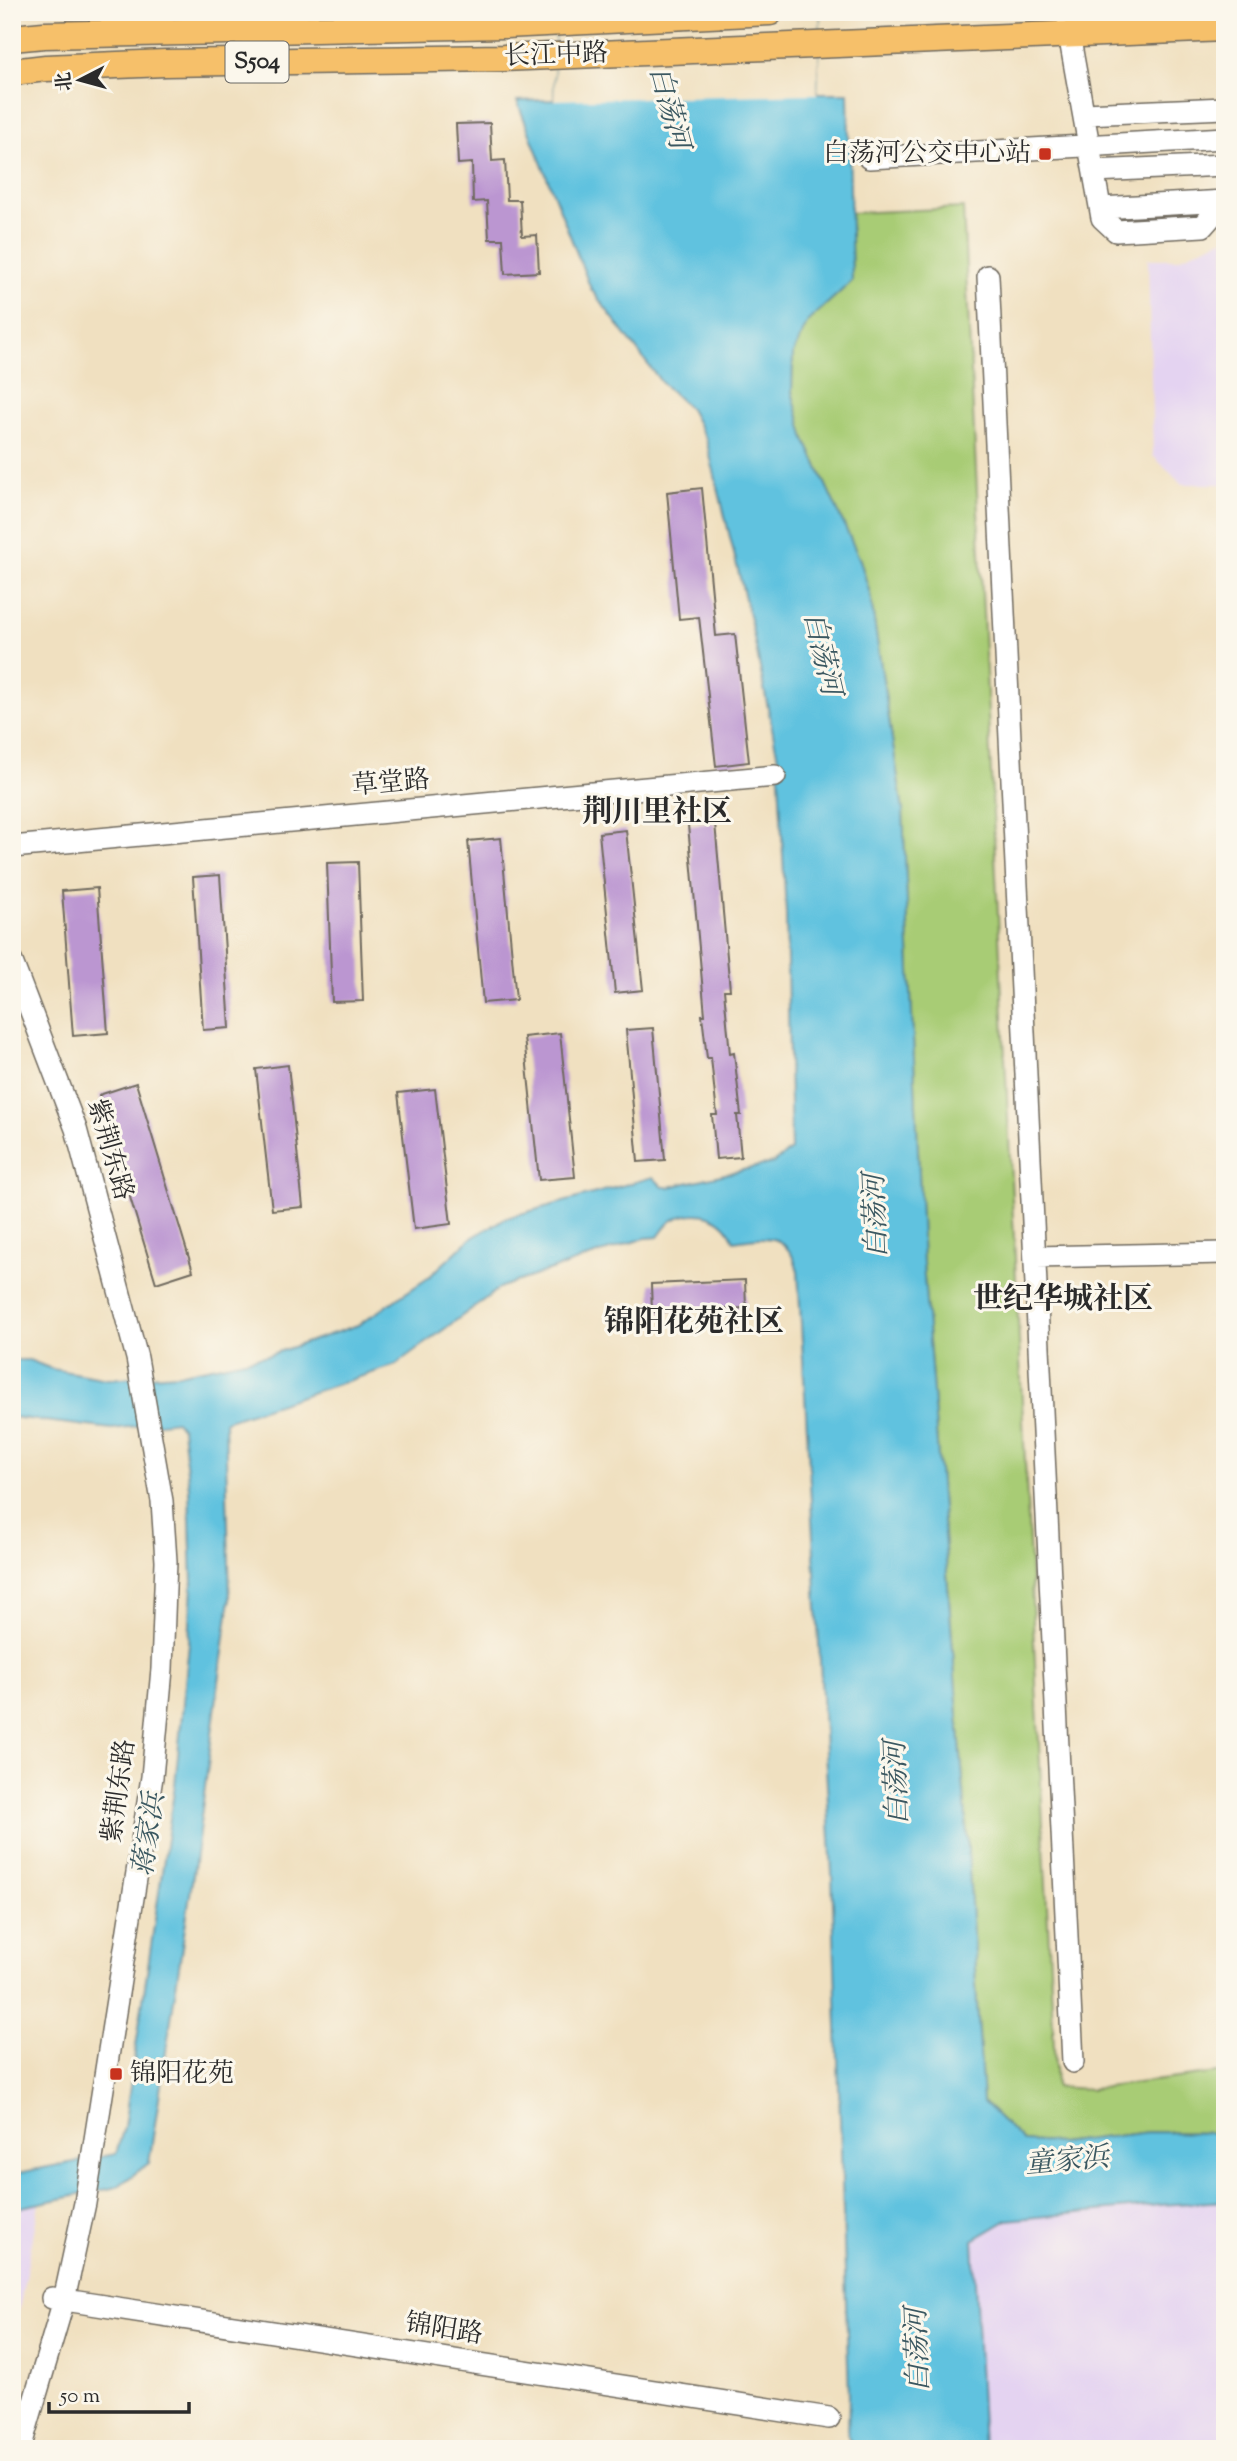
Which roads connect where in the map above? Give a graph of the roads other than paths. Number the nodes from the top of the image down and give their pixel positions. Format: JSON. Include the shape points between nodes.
{"nodes":[{"id":1,"x":770,"y":12,"type":"edge"},
{"id":2,"x":1068,"y":23,"type":"edge"},
{"id":3,"x":1225,"y":28,"type":"edge"},
{"id":4,"x":12,"y":38,"type":"edge"},
{"id":5,"x":12,"y":72,"type":"edge"},
{"id":6,"x":1225,"y":108,"type":"edge"},
{"id":7,"x":1084,"y":114,"type":"junction"},
{"id":8,"x":1225,"y":138,"type":"edge"},
{"id":9,"x":1089,"y":144,"type":"junction"},
{"id":10,"x":869,"y":159,"type":"dead end"},
{"id":11,"x":1225,"y":165,"type":"edge"},
{"id":12,"x":1094,"y":171,"type":"junction"},
{"id":13,"x":1225,"y":201,"type":"edge"},
{"id":14,"x":988,"y":276,"type":"dead end"},
{"id":15,"x":775,"y":776,"type":"dead end"},
{"id":16,"x":12,"y":847,"type":"edge"},
{"id":17,"x":12,"y":962,"type":"edge"},
{"id":18,"x":12,"y":990,"type":"edge"},
{"id":19,"x":1225,"y":1253,"type":"edge"},
{"id":20,"x":1035,"y":1257,"type":"junction"},
{"id":21,"x":133,"y":1360,"type":"junction"},
{"id":22,"x":1073,"y":2062,"type":"dead end"},
{"id":23,"x":57,"y":2299,"type":"junction"},
{"id":24,"x":14,"y":2418,"type":"edge"},
{"id":25,"x":829,"y":2418,"type":"dead end"},
{"id":26,"x":20,"y":2449,"type":"edge"}],
"edges":[{"from":1,"to":4,"type":"main road","name":"长江中路","number":"S504","via":[[505,25]]},
{"from":2,"to":3,"type":"main road","name":"长江中路"},
{"from":2,"to":5,"type":"main road","name":"长江中路","number":"S504","via":[[801,46],[503,58],[165,63]]},
{"from":2,"to":7,"type":"street"},
{"from":6,"to":7,"type":"street"},
{"from":7,"to":9,"type":"street"},
{"from":8,"to":9,"type":"street"},
{"from":9,"to":10,"type":"street"},
{"from":9,"to":12,"type":"street"},
{"from":11,"to":12,"type":"street"},
{"from":12,"to":13,"type":"street","via":[[1102,218],[1116,231],[1203,226]]},
{"from":14,"to":20,"type":"street"},
{"from":15,"to":16,"type":"street","name":"草堂路"},
{"from":17,"to":21,"type":"street","name":"紫荆东路","via":[[76,1129]]},
{"from":18,"to":21,"type":"street","name":"紫荆东路","via":[[59,1106]]},
{"from":19,"to":20,"type":"street"},
{"from":20,"to":22,"type":"street"},
{"from":21,"to":23,"type":"street","name":"紫荆东路","via":[[149,1446],[153,1632],[141,1759],[87,2145]]},
{"from":23,"to":24,"type":"street"},
{"from":23,"to":25,"type":"street","name":"锦阳路"},
{"from":23,"to":26,"type":"street"}]}
